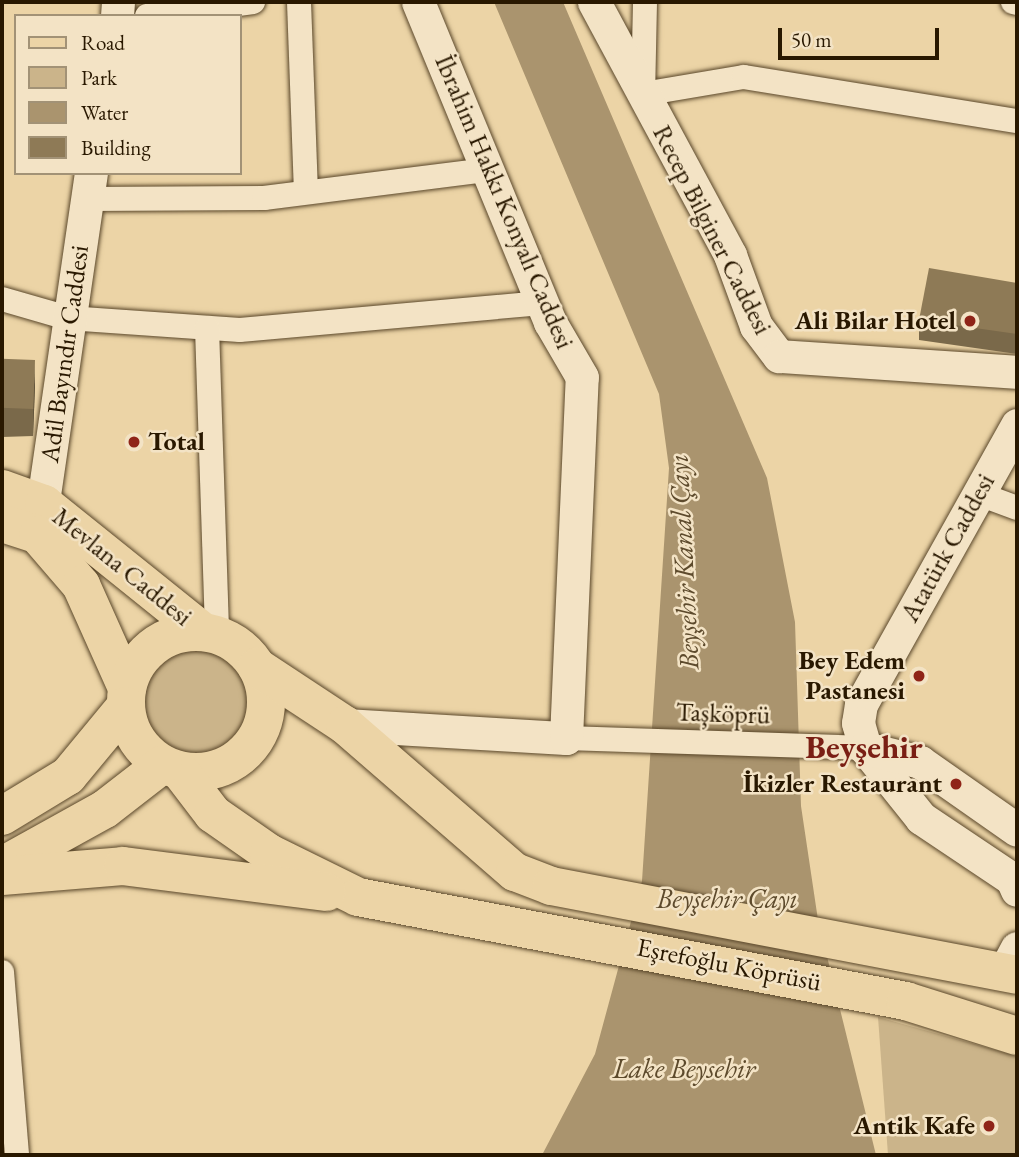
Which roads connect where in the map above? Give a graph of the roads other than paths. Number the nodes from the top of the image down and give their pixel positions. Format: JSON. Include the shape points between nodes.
{"nodes":[{"id":1,"x":253,"y":2,"type":"edge"},
{"id":2,"x":299,"y":2,"type":"edge"},
{"id":3,"x":418,"y":2,"type":"edge"},
{"id":4,"x":594,"y":2,"type":"edge"},
{"id":5,"x":645,"y":2,"type":"edge"},
{"id":6,"x":161,"y":14,"type":"edge"},
{"id":7,"x":643,"y":94,"type":"junction"},
{"id":8,"x":1017,"y":121,"type":"edge"},
{"id":9,"x":487,"y":170,"type":"junction"},
{"id":10,"x":89,"y":186,"type":"edge"},
{"id":11,"x":306,"y":191,"type":"junction"},
{"id":12,"x":2,"y":299,"type":"edge"},
{"id":13,"x":542,"y":303,"type":"junction"},
{"id":14,"x":68,"y":318,"type":"junction"},
{"id":15,"x":208,"y":328,"type":"junction"},
{"id":16,"x":1017,"y":372,"type":"edge"},
{"id":17,"x":1013,"y":440,"type":"edge"},
{"id":18,"x":2,"y":489,"type":"edge"},
{"id":19,"x":979,"y":494,"type":"junction"},
{"id":20,"x":1017,"y":508,"type":"edge"},
{"id":21,"x":41,"y":519,"type":"junction"},
{"id":22,"x":2,"y":523,"type":"edge"},
{"id":23,"x":210,"y":634,"type":"junction"},
{"id":24,"x":257,"y":667,"type":"junction"},
{"id":25,"x":127,"y":697,"type":"junction"},
{"id":26,"x":345,"y":725,"type":"junction"},
{"id":27,"x":566,"y":738,"type":"junction"},
{"id":28,"x":865,"y":748,"type":"junction"},
{"id":29,"x":172,"y":768,"type":"junction"},
{"id":30,"x":2,"y":816,"type":"edge"},
{"id":31,"x":1017,"y":830,"type":"edge"},
{"id":32,"x":2,"y":866,"type":"edge"},
{"id":33,"x":2,"y":876,"type":"edge"},
{"id":34,"x":1015,"y":884,"type":"edge"},
{"id":35,"x":358,"y":897,"type":"junction"},
{"id":36,"x":1013,"y":965,"type":"edge"},
{"id":37,"x":2,"y":972,"type":"edge"},
{"id":38,"x":1017,"y":1036,"type":"edge"},
{"id":39,"x":17,"y":1155,"type":"edge"}],
"edges":[{"from":1,"to":6,"type":"street"},
{"from":2,"to":11,"type":"street"},
{"from":3,"to":9,"type":"street","name":"İbrahim Hakkı Konyalı Caddesi"},
{"from":4,"to":7,"type":"street","name":"Recep Bilginer Caddesi"},
{"from":5,"to":7,"type":"street"},
{"from":7,"to":8,"type":"street","via":[[744,77]]},
{"from":7,"to":16,"type":"street","name":"Recep Bilginer Caddesi","via":[[730,255],[756,326],[779,356]]},
{"from":9,"to":11,"type":"street"},
{"from":9,"to":13,"type":"street","name":"İbrahim Hakkı Konyalı Caddesi"},
{"from":10,"to":11,"type":"street"},
{"from":10,"to":14,"type":"street","name":"Adil Bayındır Caddesi"},
{"from":12,"to":14,"type":"street"},
{"from":13,"to":15,"type":"street","via":[[310,328]]},
{"from":13,"to":27,"type":"street","name":"İbrahim Hakkı Konyalı Caddesi","via":[[582,377]]},
{"from":14,"to":15,"type":"street"},
{"from":14,"to":21,"type":"street","name":"Adil Bayındır Caddesi"},
{"from":15,"to":23,"type":"street"},
{"from":17,"to":19,"type":"street","name":"Atatürk Caddesi"},
{"from":18,"to":21,"type":"main road","name":"Mevlana Caddesi"},
{"from":19,"to":20,"type":"street"},
{"from":19,"to":28,"type":"street","name":"Atatürk Caddesi","via":[[861,704],[859,736]]},
{"from":21,"to":22,"type":"main road","name":"Mevlana Caddesi"},
{"from":21,"to":23,"type":"main road","name":"Mevlana Caddesi"},
{"from":21,"to":25,"type":"main road","name":"Mevlana Caddesi","via":[[95,608]]},
{"from":23,"to":24,"type":"main road","via":[[243,649]]},
{"from":23,"to":25,"type":"main road","via":[[183,633],[147,652]]},
{"from":24,"to":26,"type":"main road","name":"Eşrefoğlu Köprüsü"},
{"from":24,"to":29,"type":"main road","via":[[266,712],[245,753],[203,772]]},
{"from":25,"to":29,"type":"main road","via":[[137,740]]},
{"from":25,"to":30,"type":"main road","via":[[68,776]]},
{"from":26,"to":27,"type":"street"},
{"from":26,"to":36,"type":"main road","name":"Eşrefoğlu Köprüsü","via":[[516,872],[563,888],[915,954]]},
{"from":27,"to":28,"type":"street","name":"Taşköprü"},
{"from":28,"to":31,"type":"street","via":[[920,762]]},
{"from":28,"to":34,"type":"street","via":[[921,818]]},
{"from":29,"to":32,"type":"main road"},
{"from":29,"to":35,"type":"main road","via":[[213,814],[269,853]]},
{"from":33,"to":35,"type":"main road","via":[[123,866]]},
{"from":35,"to":38,"type":"main road","name":"Eşrefoğlu Köprüsü","via":[[551,929],[906,1001]]},
{"from":37,"to":39,"type":"street"}]}
